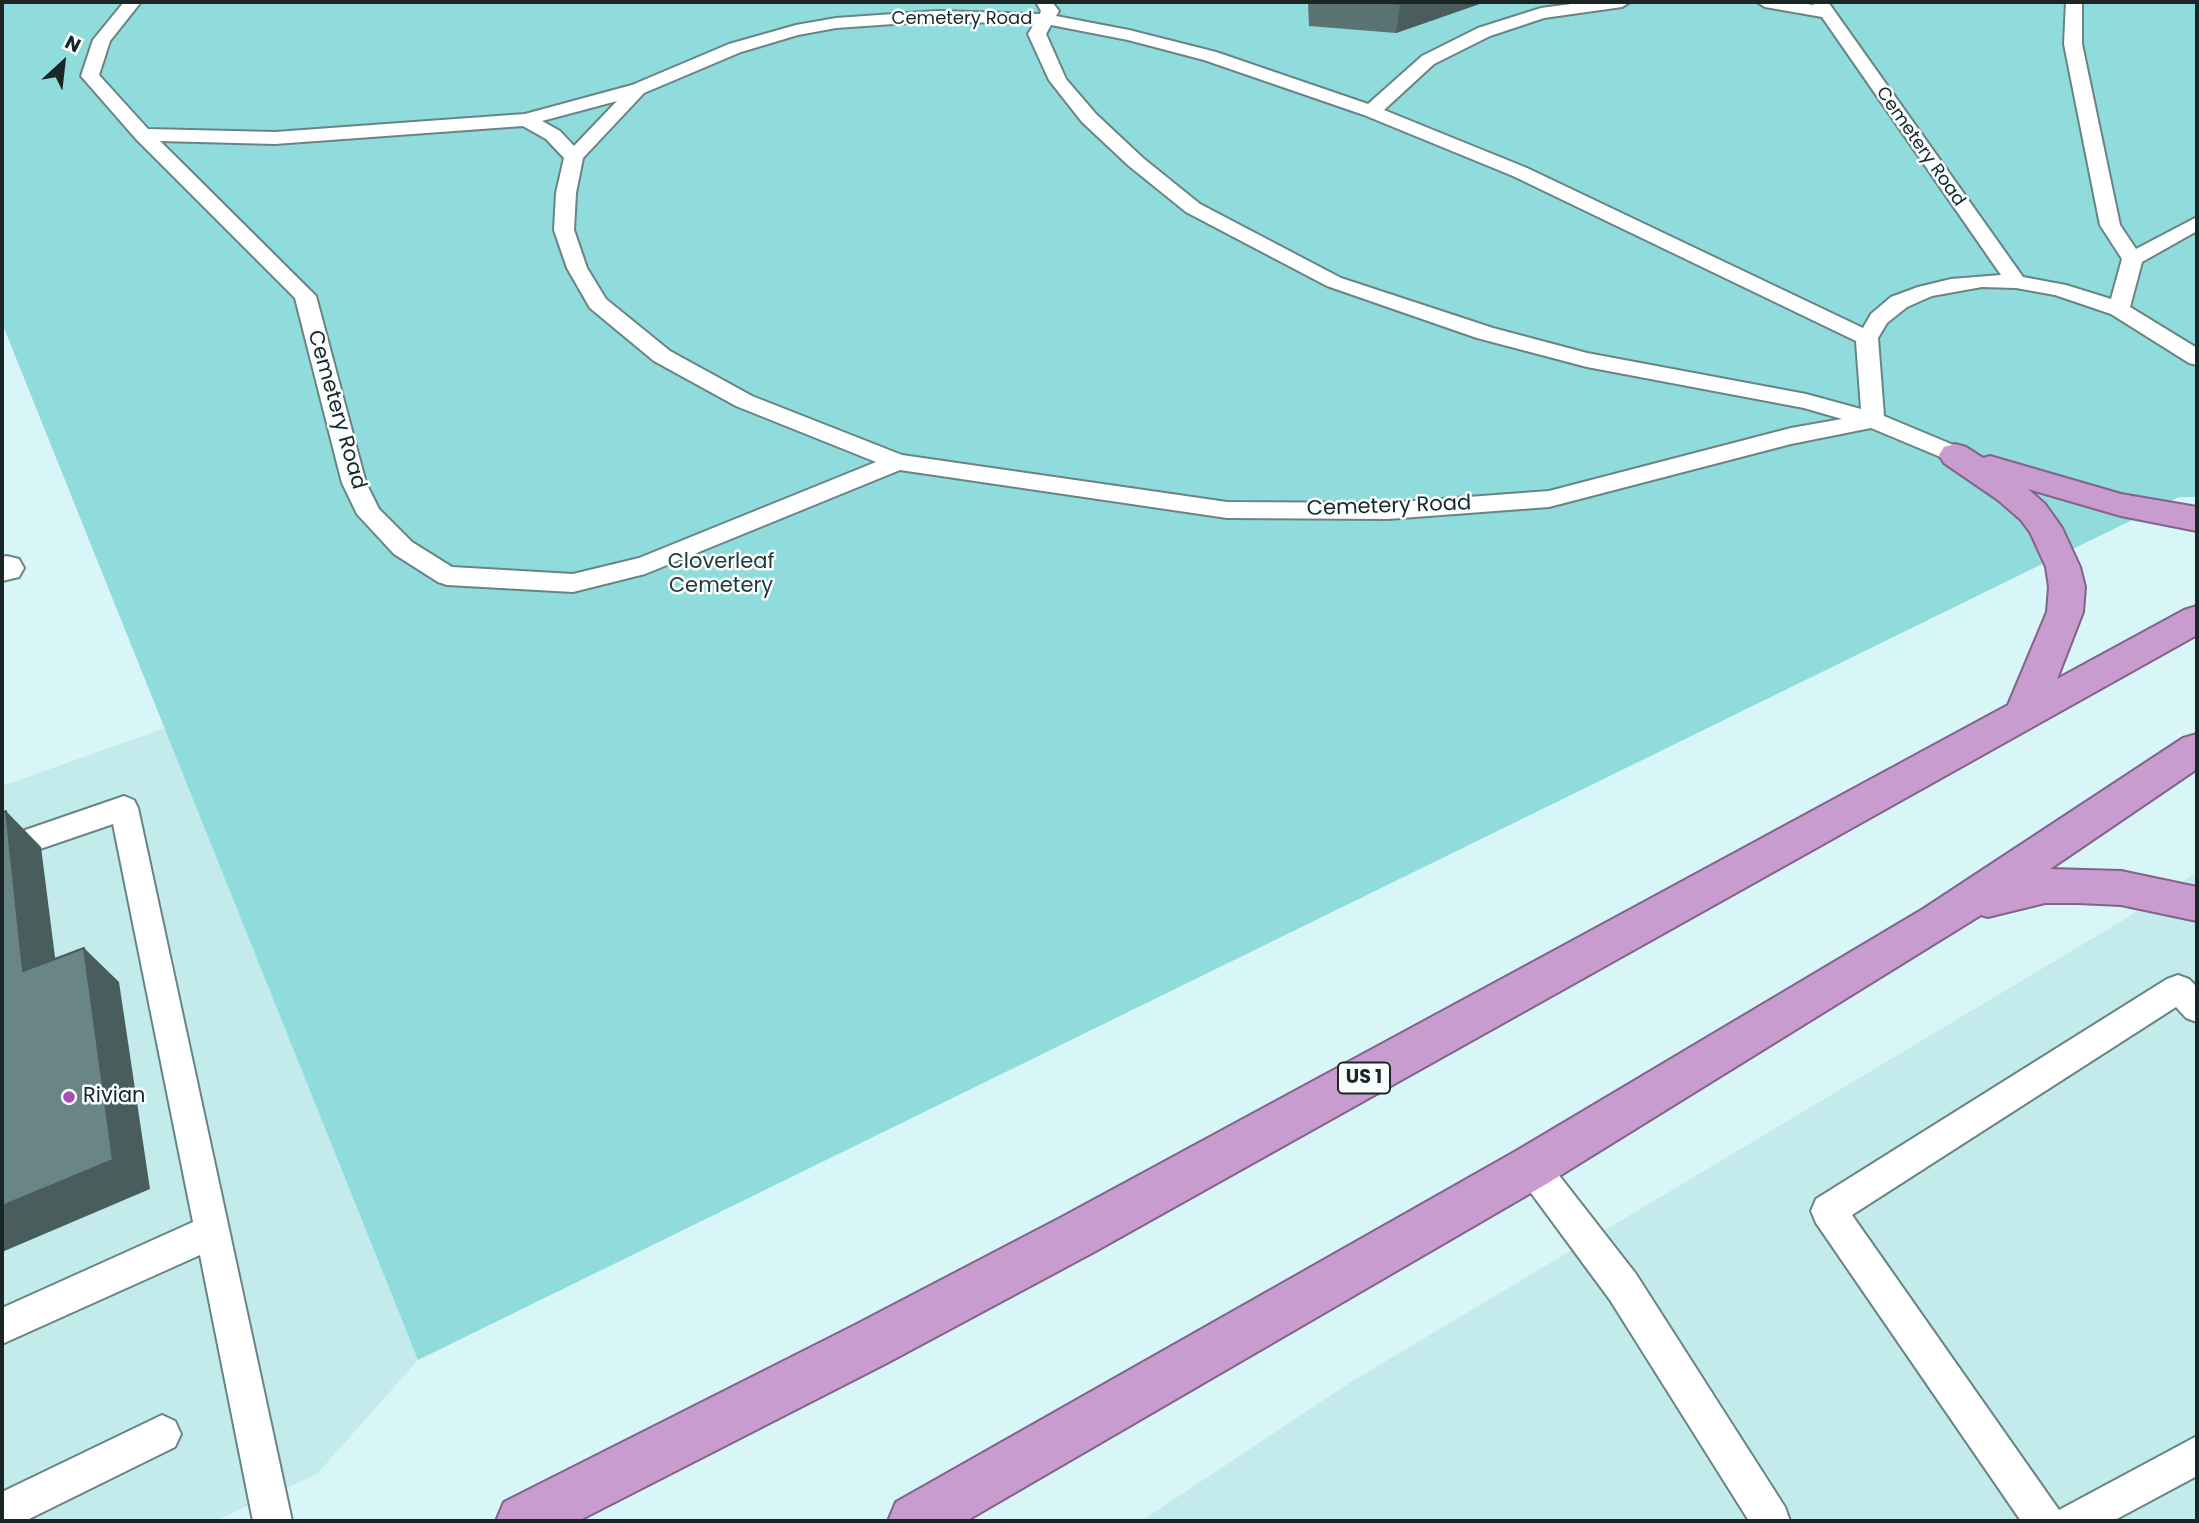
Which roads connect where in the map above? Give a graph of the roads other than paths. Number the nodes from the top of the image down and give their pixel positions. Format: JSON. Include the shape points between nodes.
{"nodes":[{"id":1,"x":133,"y":2,"type":"edge"},
{"id":2,"x":1622,"y":2,"type":"edge"},
{"id":3,"x":1765,"y":2,"type":"edge"},
{"id":4,"x":2074,"y":2,"type":"edge"},
{"id":5,"x":1822,"y":7,"type":"edge"},
{"id":6,"x":1051,"y":9,"type":"edge"},
{"id":7,"x":638,"y":89,"type":"junction"},
{"id":8,"x":1371,"y":111,"type":"junction"},
{"id":9,"x":526,"y":120,"type":"junction"},
{"id":10,"x":143,"y":135,"type":"junction"},
{"id":11,"x":574,"y":157,"type":"junction"},
{"id":12,"x":2197,"y":223,"type":"edge"},
{"id":13,"x":2132,"y":259,"type":"junction"},
{"id":14,"x":2016,"y":282,"type":"junction"},
{"id":15,"x":2119,"y":309,"type":"junction"},
{"id":16,"x":1867,"y":338,"type":"junction"},
{"id":17,"x":2197,"y":358,"type":"edge"},
{"id":18,"x":1873,"y":420,"type":"junction"},
{"id":19,"x":1955,"y":455,"type":"junction"},
{"id":20,"x":898,"y":463,"type":"junction"},
{"id":21,"x":2197,"y":519,"type":"edge"},
{"id":22,"x":2197,"y":619,"type":"edge"},
{"id":23,"x":2022,"y":716,"type":"junction"},
{"id":24,"x":2197,"y":749,"type":"edge"},
{"id":25,"x":2,"y":850,"type":"edge"},
{"id":26,"x":2197,"y":904,"type":"edge"},
{"id":27,"x":1938,"y":922,"type":"junction"},
{"id":28,"x":2197,"y":1008,"type":"edge"},
{"id":29,"x":1532,"y":1167,"type":"junction"},
{"id":30,"x":213,"y":1231,"type":"junction"},
{"id":31,"x":2,"y":1326,"type":"edge"},
{"id":32,"x":162,"y":1434,"type":"dead end"},
{"id":33,"x":2197,"y":1455,"type":"edge"},
{"id":34,"x":2,"y":1512,"type":"edge"},
{"id":35,"x":273,"y":1521,"type":"edge"},
{"id":36,"x":523,"y":1521,"type":"edge"},
{"id":37,"x":915,"y":1521,"type":"edge"},
{"id":38,"x":1771,"y":1521,"type":"edge"},
{"id":39,"x":2043,"y":1521,"type":"edge"},
{"id":40,"x":2074,"y":1521,"type":"edge"}],
"edges":[{"from":1,"to":10,"type":"lane","name":"Cemetery Road","via":[[102,40],[90,76]]},
{"from":2,"to":8,"type":"lane","via":[[1541,13],[1484,32],[1428,60]]},
{"from":3,"to":5,"type":"lane","name":"Cemetery Road"},
{"from":4,"to":13,"type":"lane","via":[[2073,44],[2110,225]]},
{"from":5,"to":14,"type":"lane","name":"Cemetery Road"},
{"from":6,"to":7,"type":"lane","name":"Cemetery Road","via":[[836,23],[796,30],[735,48]]},
{"from":6,"to":8,"type":"lane","name":"Cemetery Road","via":[[1210,56]]},
{"from":6,"to":18,"type":"lane","name":"Cemetery Road","via":[[1037,34],[1058,80],[1089,118],[1193,208],[1324,277],[1485,333],[1574,357],[1806,401]]},
{"from":7,"to":9,"type":"lane","name":"Cemetery Road"},
{"from":7,"to":11,"type":"lane","name":"Cemetery Road"},
{"from":8,"to":16,"type":"lane","name":"Cemetery Road","via":[[1532,178]]},
{"from":9,"to":10,"type":"lane","name":"Cemetery Road","via":[[275,138]]},
{"from":9,"to":11,"type":"lane","via":[[553,135]]},
{"from":10,"to":20,"type":"lane","name":"Cemetery Road","via":[[304,296],[354,483],[369,514],[403,548],[447,576],[573,583],[645,565]]},
{"from":11,"to":20,"type":"lane","name":"Cemetery Road","via":[[564,230],[577,268],[598,303],[662,356],[744,401]]},
{"from":12,"to":13,"type":"lane"},
{"from":13,"to":15,"type":"lane"},
{"from":14,"to":15,"type":"lane","via":[[2059,289]]},
{"from":14,"to":16,"type":"lane","via":[[1982,281],[1926,291],[1899,302],[1879,319]]},
{"from":15,"to":17,"type":"lane"},
{"from":16,"to":18,"type":"lane"},
{"from":18,"to":19,"type":"lane","name":"Cemetery Road"},
{"from":18,"to":20,"type":"lane","name":"Cemetery Road","via":[[1791,436],[1549,499],[1388,511],[1227,510]]},
{"from":19,"to":21,"type":"highway","via":[[2076,494]]},
{"from":19,"to":23,"type":"highway","via":[[2033,512],[2063,566],[2067,587],[2064,612]]},
{"from":22,"to":23,"type":"highway","number":"US 1"},
{"from":23,"to":36,"type":"highway","number":"US 1","via":[[1077,1235]]},
{"from":24,"to":27,"type":"highway"},
{"from":25,"to":30,"type":"lane","via":[[124,808]]},
{"from":26,"to":27,"type":"highway","via":[[2121,888],[2045,886],[1981,903]]},
{"from":27,"to":29,"type":"highway"},
{"from":28,"to":39,"type":"lane","via":[[2178,989],[1828,1210]]},
{"from":29,"to":37,"type":"highway"},
{"from":29,"to":38,"type":"lane","via":[[1623,1287]]},
{"from":30,"to":31,"type":"lane"},
{"from":30,"to":35,"type":"lane"},
{"from":32,"to":34,"type":"lane"},
{"from":33,"to":40,"type":"lane"}]}
